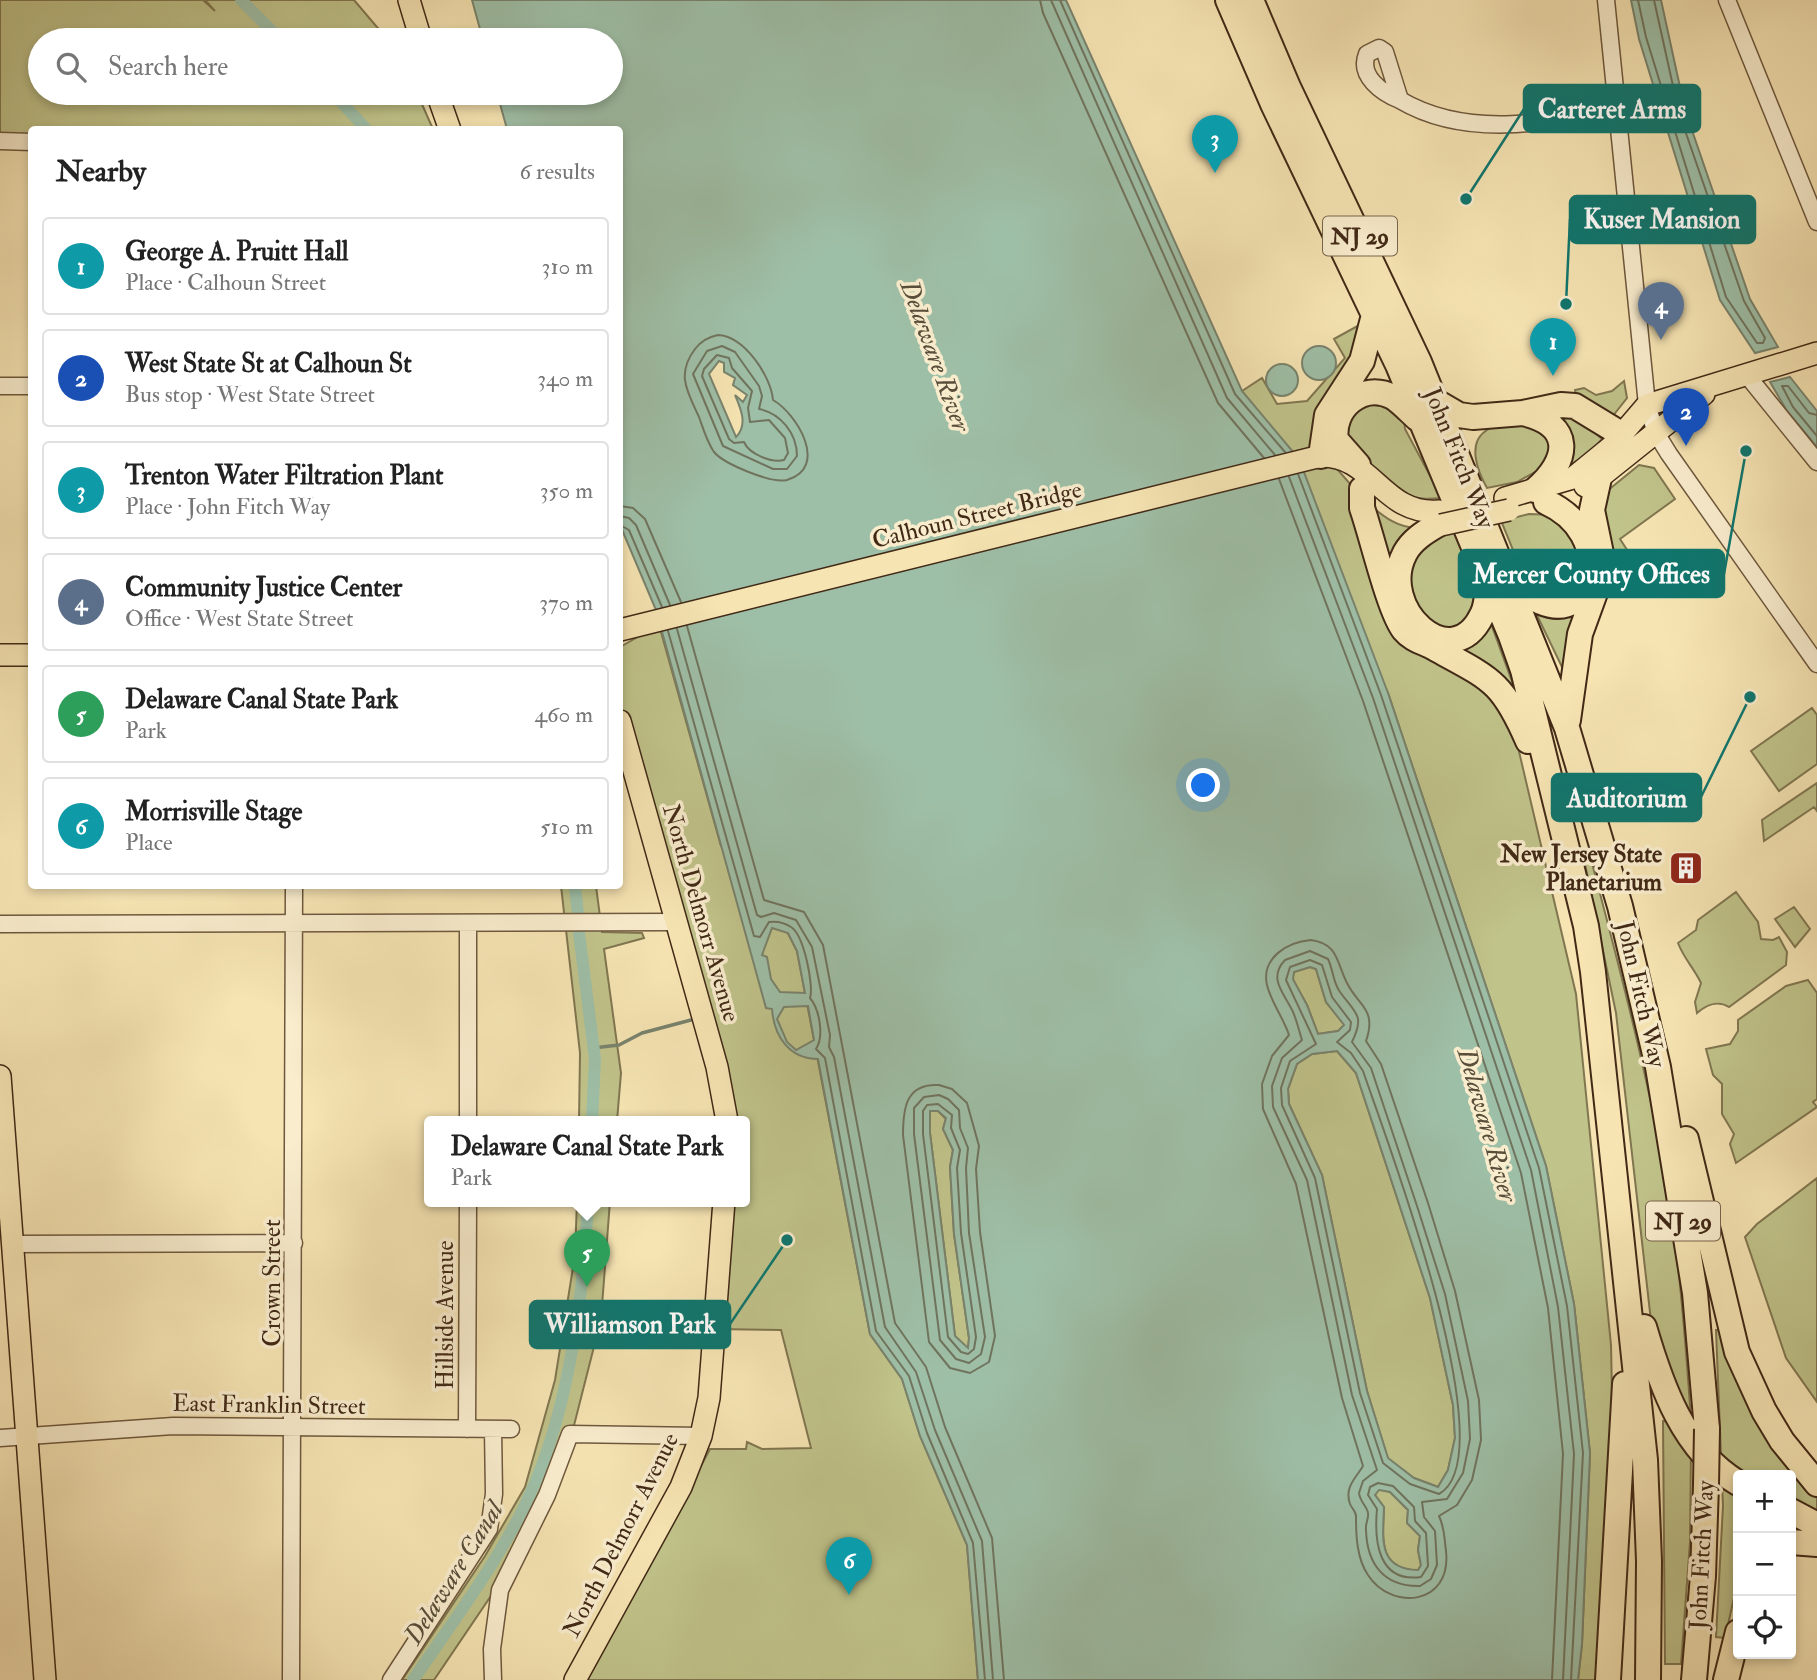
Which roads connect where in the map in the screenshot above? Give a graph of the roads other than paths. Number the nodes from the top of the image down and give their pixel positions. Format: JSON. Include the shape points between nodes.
{"nodes":[{"id":1,"x":410,"y":0,"type":"edge"},
{"id":2,"x":1228,"y":0,"type":"edge"},
{"id":3,"x":1251,"y":0,"type":"edge"},
{"id":4,"x":1606,"y":0,"type":"edge"},
{"id":5,"x":1727,"y":0,"type":"edge"},
{"id":6,"x":418,"y":28,"type":"edge"},
{"id":7,"x":1400,"y":100,"type":"dead end"},
{"id":8,"x":441,"y":105,"type":"edge"},
{"id":9,"x":1616,"y":109,"type":"junction"},
{"id":10,"x":449,"y":126,"type":"edge"},
{"id":11,"x":0,"y":141,"type":"edge"},
{"id":12,"x":28,"y":142,"type":"edge"},
{"id":13,"x":1817,"y":222,"type":"edge"},
{"id":14,"x":1374,"y":315,"type":"junction"},
{"id":15,"x":1817,"y":353,"type":"edge"},
{"id":16,"x":1754,"y":372,"type":"junction"},
{"id":17,"x":1723,"y":382,"type":"junction"},
{"id":18,"x":0,"y":386,"type":"edge"},
{"id":19,"x":28,"y":386,"type":"edge"},
{"id":20,"x":1435,"y":401,"type":"junction"},
{"id":21,"x":1647,"y":405,"type":"junction"},
{"id":22,"x":1523,"y":412,"type":"junction"},
{"id":23,"x":1494,"y":416,"type":"junction"},
{"id":24,"x":1421,"y":422,"type":"junction"},
{"id":25,"x":1656,"y":433,"type":"junction"},
{"id":26,"x":1622,"y":434,"type":"junction"},
{"id":27,"x":1320,"y":457,"type":"junction"},
{"id":28,"x":1817,"y":462,"type":"edge"},
{"id":29,"x":1466,"y":473,"type":"junction"},
{"id":30,"x":1360,"y":477,"type":"junction"},
{"id":31,"x":1599,"y":478,"type":"junction"},
{"id":32,"x":1541,"y":496,"type":"junction"},
{"id":33,"x":1439,"y":520,"type":"junction"},
{"id":34,"x":1499,"y":582,"type":"junction"},
{"id":35,"x":623,"y":629,"type":"edge"},
{"id":36,"x":0,"y":654,"type":"edge"},
{"id":37,"x":28,"y":655,"type":"edge"},
{"id":38,"x":1817,"y":664,"type":"edge"},
{"id":39,"x":1567,"y":728,"type":"junction"},
{"id":40,"x":623,"y":732,"type":"edge"},
{"id":41,"x":1552,"y":793,"type":"junction"},
{"id":42,"x":294,"y":889,"type":"edge"},
{"id":43,"x":676,"y":922,"type":"junction"},
{"id":44,"x":0,"y":924,"type":"edge"},
{"id":45,"x":294,"y":925,"type":"junction"},
{"id":46,"x":468,"y":925,"type":"junction"},
{"id":47,"x":1647,"y":1015,"type":"junction"},
{"id":48,"x":0,"y":1076,"type":"edge"},
{"id":49,"x":1,"y":1110,"type":"edge"},
{"id":50,"x":468,"y":1116,"type":"edge"},
{"id":51,"x":726,"y":1116,"type":"edge"},
{"id":52,"x":3,"y":1150,"type":"edge"},
{"id":53,"x":468,"y":1207,"type":"edge"},
{"id":54,"x":724,"y":1207,"type":"edge"},
{"id":55,"x":1619,"y":1214,"type":"junction"},
{"id":56,"x":294,"y":1243,"type":"junction"},
{"id":57,"x":13,"y":1244,"type":"junction"},
{"id":58,"x":1629,"y":1297,"type":"junction"},
{"id":59,"x":294,"y":1427,"type":"junction"},
{"id":60,"x":467,"y":1429,"type":"junction"},
{"id":61,"x":493,"y":1429,"type":"junction"},
{"id":62,"x":511,"y":1429,"type":"dead end"},
{"id":63,"x":27,"y":1436,"type":"junction"},
{"id":64,"x":701,"y":1436,"type":"junction"},
{"id":65,"x":0,"y":1438,"type":"edge"},
{"id":66,"x":1733,"y":1480,"type":"edge"},
{"id":67,"x":1817,"y":1484,"type":"edge"},
{"id":68,"x":1796,"y":1514,"type":"edge"},
{"id":69,"x":1817,"y":1525,"type":"edge"},
{"id":70,"x":1796,"y":1542,"type":"edge"},
{"id":71,"x":1817,"y":1544,"type":"edge"},
{"id":72,"x":1733,"y":1651,"type":"edge"},
{"id":73,"x":1609,"y":1671,"type":"edge"},
{"id":74,"x":45,"y":1680,"type":"edge"},
{"id":75,"x":291,"y":1680,"type":"edge"},
{"id":76,"x":391,"y":1680,"type":"edge"},
{"id":77,"x":493,"y":1680,"type":"edge"},
{"id":78,"x":575,"y":1680,"type":"edge"},
{"id":79,"x":1648,"y":1680,"type":"edge"},
{"id":80,"x":1693,"y":1680,"type":"edge"},
{"id":81,"x":1726,"y":1680,"type":"edge"}],
"edges":[{"from":1,"to":6,"type":"main road"},
{"from":2,"to":14,"type":"highway","name":"John Fitch Way","number":"NJ 29"},
{"from":3,"to":20,"type":"highway","name":"John Fitch Way","number":"NJ 29"},
{"from":4,"to":9,"type":"street"},
{"from":5,"to":13,"type":"street"},
{"from":7,"to":9,"type":"street","via":[[1416,110],[1499,125],[1551,122]]},
{"from":8,"to":10,"type":"main road"},
{"from":9,"to":21,"type":"street"},
{"from":11,"to":12,"type":"street"},
{"from":14,"to":24,"type":"highway","name":"John Fitch Way","number":"NJ 29"},
{"from":14,"to":27,"type":"highway","via":[[1362,361],[1327,415]]},
{"from":15,"to":16,"type":"main road"},
{"from":16,"to":17,"type":"main road"},
{"from":16,"to":28,"type":"street"},
{"from":17,"to":21,"type":"main road"},
{"from":17,"to":25,"type":"main road"},
{"from":18,"to":19,"type":"street"},
{"from":20,"to":23,"type":"highway","via":[[1459,415]]},
{"from":20,"to":29,"type":"highway","name":"John Fitch Way","number":"NJ 29"},
{"from":21,"to":25,"type":"street"},
{"from":21,"to":26,"type":"main road"},
{"from":22,"to":23,"type":"highway"},
{"from":22,"to":26,"type":"highway","via":[[1574,406]]},
{"from":22,"to":32,"type":"highway","via":[[1547,421],[1561,444],[1560,461]]},
{"from":23,"to":29,"type":"highway","via":[[1471,440]]},
{"from":24,"to":30,"type":"highway","via":[[1392,397],[1378,393],[1357,396],[1338,414],[1335,434]]},
{"from":24,"to":34,"type":"highway","name":"John Fitch Way","number":"NJ 29"},
{"from":25,"to":31,"type":"main road"},
{"from":25,"to":38,"type":"street"},
{"from":26,"to":32,"type":"main road","via":[[1594,464]]},
{"from":27,"to":30,"type":"main road"},
{"from":27,"to":35,"type":"main road","name":"Calhoun Street Bridge"},
{"from":29,"to":34,"type":"highway","name":"John Fitch Way","number":"NJ 29"},
{"from":30,"to":33,"type":"main road","via":[[1399,503]]},
{"from":30,"to":41,"type":"highway","via":[[1362,508],[1400,624],[1414,640],[1476,669],[1496,685],[1510,703]]},
{"from":31,"to":32,"type":"main road"},
{"from":31,"to":39,"type":"highway","via":[[1592,510],[1604,568],[1575,656]]},
{"from":32,"to":33,"type":"main road","bridge":true},
{"from":32,"to":34,"type":"highway","via":[[1563,510],[1580,529],[1592,559],[1591,579],[1576,598],[1554,605]]},
{"from":33,"to":34,"type":"highway","via":[[1415,540],[1403,558],[1401,592],[1413,623],[1437,638],[1462,635],[1482,616]]},
{"from":34,"to":39,"type":"highway","name":"John Fitch Way","number":"NJ 29"},
{"from":34,"to":41,"type":"highway","name":"John Fitch Way","number":"NJ 29"},
{"from":36,"to":37,"type":"main road"},
{"from":39,"to":47,"type":"highway","name":"John Fitch Way","number":"NJ 29"},
{"from":40,"to":43,"type":"main road","name":"North Delmorr Avenue"},
{"from":41,"to":55,"type":"highway","name":"John Fitch Way","number":"NJ 29","via":[[1586,926]]},
{"from":42,"to":45,"type":"street","name":"Crown Street"},
{"from":43,"to":46,"type":"street"},
{"from":43,"to":51,"type":"main road","name":"North Delmorr Avenue","via":[[718,1067]]},
{"from":44,"to":45,"type":"street"},
{"from":45,"to":46,"type":"street"},
{"from":45,"to":56,"type":"street","name":"Crown Street"},
{"from":46,"to":50,"type":"street"},
{"from":47,"to":67,"type":"highway","via":[[1685,1134],[1737,1352],[1782,1441]]},
{"from":47,"to":80,"type":"highway","name":"John Fitch Way","number":"NJ 29","bridge":true,"via":[[1672,1136],[1695,1293],[1707,1429]]},
{"from":48,"to":49,"type":"main road"},
{"from":49,"to":52,"type":"main road"},
{"from":52,"to":57,"type":"main road"},
{"from":53,"to":60,"type":"street","name":"Hillside Avenue"},
{"from":54,"to":64,"type":"main road","name":"North Delmorr Avenue","via":[[709,1398]]},
{"from":55,"to":58,"type":"highway","name":"John Fitch Way","number":"NJ 29"},
{"from":55,"to":66,"type":"highway","via":[[1659,1375],[1694,1443]]},
{"from":56,"to":57,"type":"street"},
{"from":56,"to":59,"type":"street","name":"Crown Street"},
{"from":57,"to":63,"type":"main road"},
{"from":58,"to":73,"type":"highway"},
{"from":58,"to":79,"type":"highway","name":"John Fitch Way","number":"NJ 29","via":[[1645,1460]]},
{"from":59,"to":60,"type":"street","name":"East Franklin Street"},
{"from":59,"to":63,"type":"street","name":"East Franklin Street","via":[[136,1427]]},
{"from":59,"to":75,"type":"street","name":"Crown Street"},
{"from":60,"to":61,"type":"street","name":"East Franklin Street"},
{"from":61,"to":62,"type":"street","name":"East Franklin Street"},
{"from":61,"to":76,"type":"street","via":[[494,1494],[485,1539]]},
{"from":63,"to":65,"type":"street","name":"East Franklin Street"},
{"from":63,"to":74,"type":"main road"},
{"from":64,"to":77,"type":"street","via":[[570,1434],[547,1495],[500,1590]]},
{"from":64,"to":78,"type":"main road","name":"North Delmorr Avenue","via":[[681,1487]]},
{"from":68,"to":69,"type":"highway"},
{"from":70,"to":71,"type":"highway"},
{"from":72,"to":81,"type":"highway"}]}
